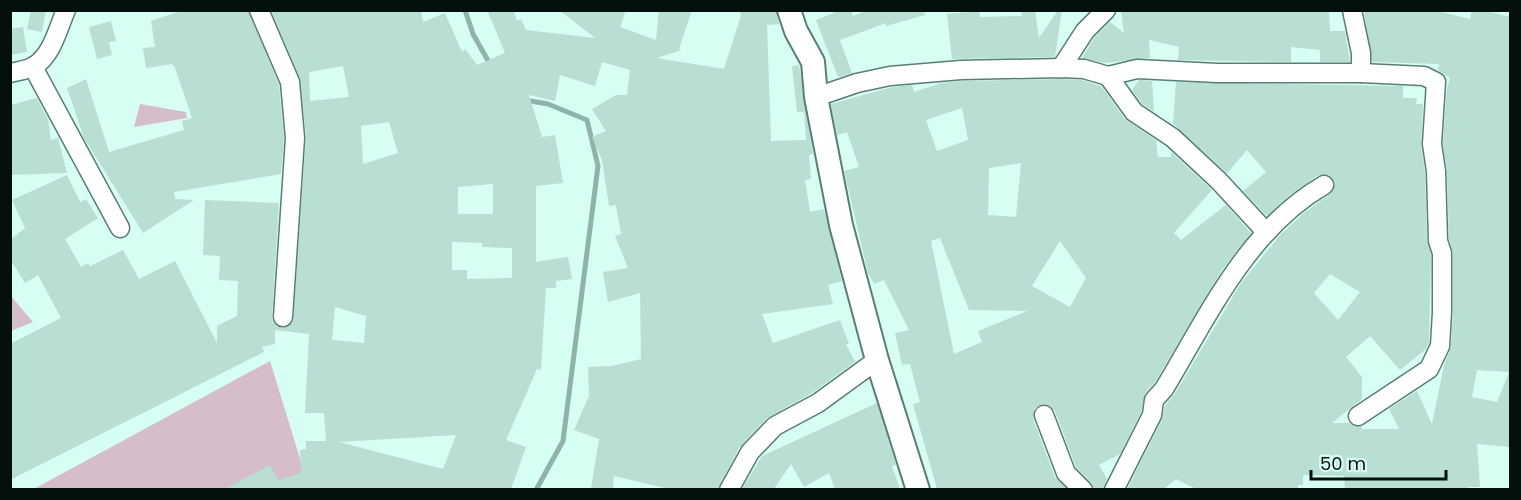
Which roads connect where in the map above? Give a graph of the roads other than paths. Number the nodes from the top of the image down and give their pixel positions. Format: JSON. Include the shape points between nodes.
{"nodes":[{"id":1,"x":66,"y":10,"type":"edge"},
{"id":2,"x":259,"y":10,"type":"edge"},
{"id":3,"x":789,"y":10,"type":"edge"},
{"id":4,"x":1106,"y":10,"type":"edge"},
{"id":5,"x":1352,"y":10,"type":"edge"},
{"id":6,"x":33,"y":67,"type":"junction"},
{"id":7,"x":1060,"y":68,"type":"junction"},
{"id":8,"x":10,"y":73,"type":"edge"},
{"id":9,"x":1361,"y":73,"type":"junction"},
{"id":10,"x":1108,"y":76,"type":"junction"},
{"id":11,"x":816,"y":97,"type":"junction"},
{"id":12,"x":1324,"y":185,"type":"dead end"},
{"id":13,"x":120,"y":228,"type":"dead end"},
{"id":14,"x":1266,"y":232,"type":"junction"},
{"id":15,"x":283,"y":317,"type":"dead end"},
{"id":16,"x":877,"y":360,"type":"junction"},
{"id":17,"x":1044,"y":415,"type":"dead end"},
{"id":18,"x":1358,"y":416,"type":"dead end"},
{"id":19,"x":729,"y":489,"type":"edge"},
{"id":20,"x":918,"y":489,"type":"edge"},
{"id":21,"x":1083,"y":489,"type":"edge"},
{"id":22,"x":1114,"y":489,"type":"edge"}],
"edges":[{"from":1,"to":6,"type":"street","via":[[50,48]]},
{"from":2,"to":15,"type":"street","via":[[290,82],[295,138]]},
{"from":3,"to":11,"type":"street","via":[[813,62]]},
{"from":4,"to":7,"type":"street","via":[[1085,31]]},
{"from":5,"to":9,"type":"street"},
{"from":6,"to":8,"type":"street"},
{"from":6,"to":13,"type":"street"},
{"from":7,"to":10,"type":"street"},
{"from":7,"to":11,"type":"street","via":[[890,76]]},
{"from":9,"to":10,"type":"street","via":[[1137,69]]},
{"from":9,"to":18,"type":"street","via":[[1424,76],[1436,82],[1432,144],[1443,271],[1437,357],[1429,369]]},
{"from":10,"to":14,"type":"street","via":[[1134,112],[1173,138]]},
{"from":11,"to":16,"type":"street","via":[[841,225]]},
{"from":12,"to":14,"type":"street"},
{"from":14,"to":22,"type":"street","via":[[1234,274],[1154,400],[1152,415]]},
{"from":16,"to":19,"type":"street","via":[[760,439]]},
{"from":16,"to":20,"type":"street"},
{"from":17,"to":21,"type":"street","via":[[1066,473]]}]}
